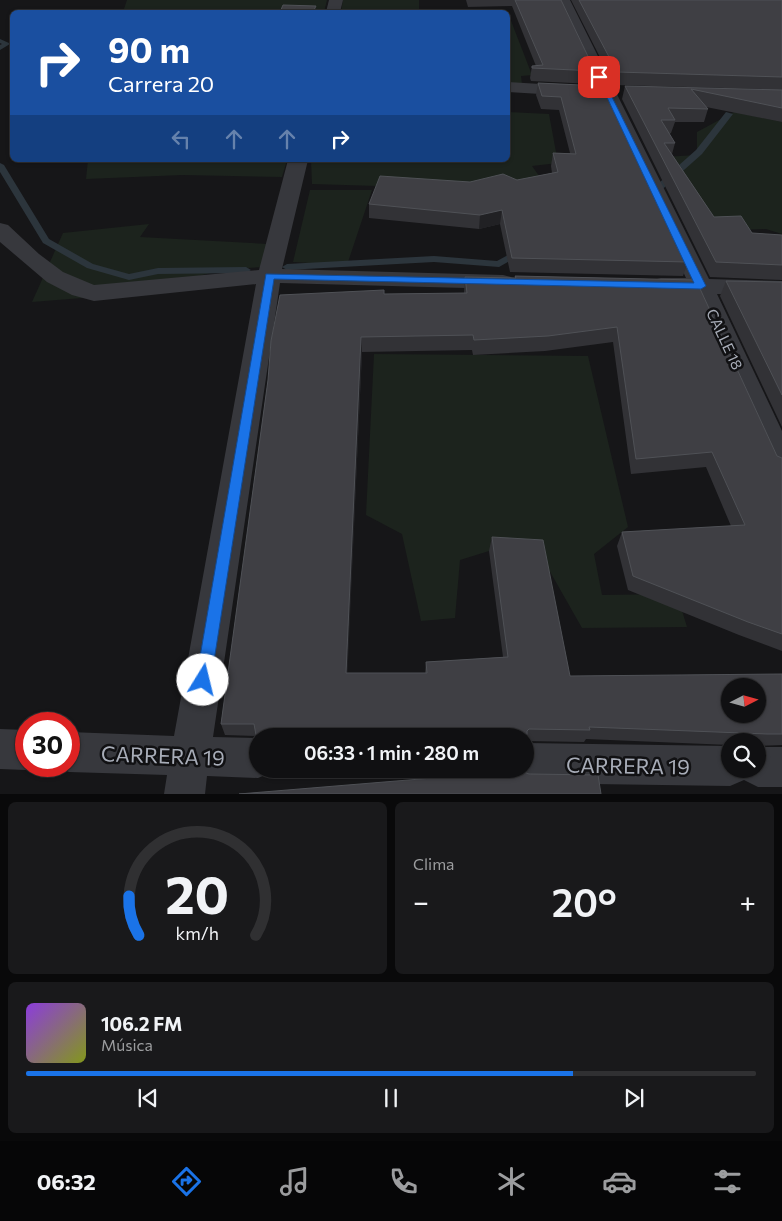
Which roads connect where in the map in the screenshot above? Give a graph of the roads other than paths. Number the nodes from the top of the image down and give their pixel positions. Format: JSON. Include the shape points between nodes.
{"nodes":[{"id":1,"x":562,"y":0,"type":"edge"},
{"id":2,"x":510,"y":87,"type":"edge"},
{"id":3,"x":616,"y":93,"type":"junction"},
{"id":4,"x":298,"y":162,"type":"edge"},
{"id":5,"x":0,"y":230,"type":"edge"},
{"id":6,"x":269,"y":276,"type":"junction"},
{"id":7,"x":526,"y":282,"type":"edge"},
{"id":8,"x":643,"y":285,"type":"edge"},
{"id":9,"x":701,"y":286,"type":"junction"},
{"id":10,"x":782,"y":288,"type":"edge"},
{"id":11,"x":782,"y":462,"type":"edge"},
{"id":12,"x":0,"y":749,"type":"edge"},
{"id":13,"x":15,"y":750,"type":"edge"},
{"id":14,"x":80,"y":754,"type":"edge"},
{"id":15,"x":249,"y":760,"type":"edge"},
{"id":16,"x":534,"y":763,"type":"edge"},
{"id":17,"x":721,"y":766,"type":"edge"},
{"id":18,"x":766,"y":767,"type":"edge"},
{"id":19,"x":782,"y":767,"type":"edge"},
{"id":20,"x":188,"y":775,"type":"edge"}],
"edges":[{"from":1,"to":3,"type":"street","name":"CALLE 18"},
{"from":2,"to":3,"type":"street"},
{"from":3,"to":9,"type":"street","name":"CALLE 18"},
{"from":4,"to":6,"type":"street"},
{"from":5,"to":6,"type":"street","via":[[69,286],[94,293]]},
{"from":6,"to":7,"type":"street"},
{"from":6,"to":20,"type":"street"},
{"from":8,"to":9,"type":"street"},
{"from":9,"to":10,"type":"street"},
{"from":9,"to":11,"type":"street","name":"CALLE 18"},
{"from":12,"to":13,"type":"street"},
{"from":14,"to":20,"type":"street","name":"CARRERA 19"},
{"from":15,"to":20,"type":"street","name":"CARRERA 19"},
{"from":16,"to":17,"type":"street","name":"CARRERA 19"},
{"from":18,"to":19,"type":"street"}]}
